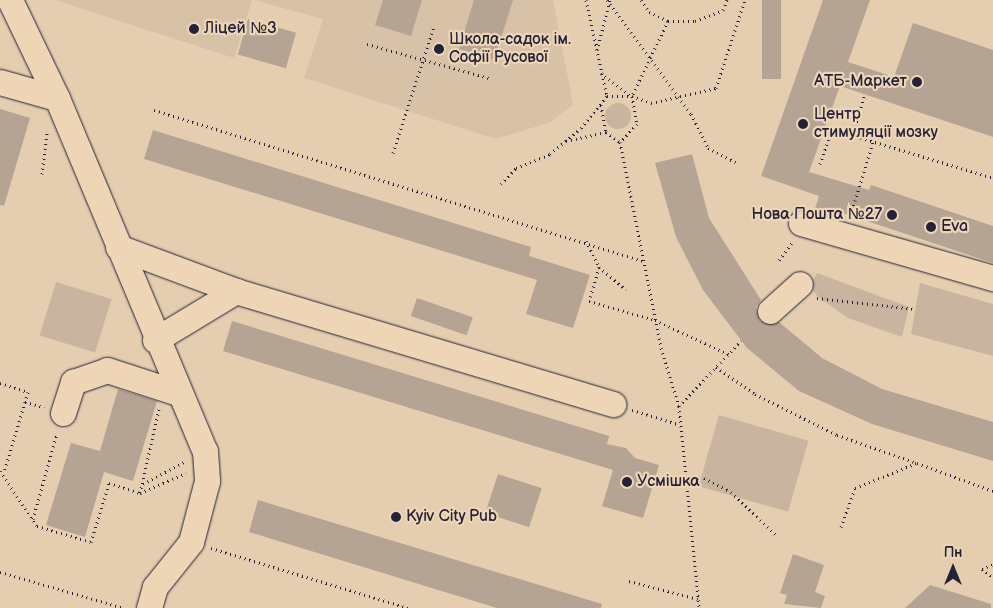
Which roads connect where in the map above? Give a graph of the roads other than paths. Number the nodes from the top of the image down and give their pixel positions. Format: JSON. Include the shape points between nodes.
{"nodes":[{"id":1,"x":10,"y":0,"type":"edge"},
{"id":2,"x":0,"y":82,"type":"edge"},
{"id":3,"x":57,"y":98,"type":"junction"},
{"id":4,"x":801,"y":223,"type":"dead end"},
{"id":5,"x":118,"y":247,"type":"junction"},
{"id":6,"x":993,"y":278,"type":"edge"},
{"id":7,"x":236,"y":291,"type":"junction"},
{"id":8,"x":806,"y":291,"type":"road end"},
{"id":9,"x":770,"y":312,"type":"dead end"},
{"id":10,"x":155,"y":340,"type":"junction"},
{"id":11,"x":171,"y":391,"type":"junction"},
{"id":12,"x":612,"y":404,"type":"road end"},
{"id":13,"x":63,"y":413,"type":"road end"},
{"id":14,"x":149,"y":608,"type":"edge"}],
"edges":[{"from":1,"to":3,"type":"street"},
{"from":2,"to":3,"type":"street"},
{"from":3,"to":5,"type":"street"},
{"from":4,"to":6,"type":"street"},
{"from":5,"to":7,"type":"street"},
{"from":5,"to":10,"type":"street"},
{"from":7,"to":10,"type":"street"},
{"from":7,"to":12,"type":"street"},
{"from":8,"to":9,"type":"street"},
{"from":10,"to":11,"type":"street"},
{"from":11,"to":13,"type":"street","via":[[107,370],[73,382]]},
{"from":11,"to":14,"type":"street","via":[[206,458],[191,542],[155,587]]}]}
